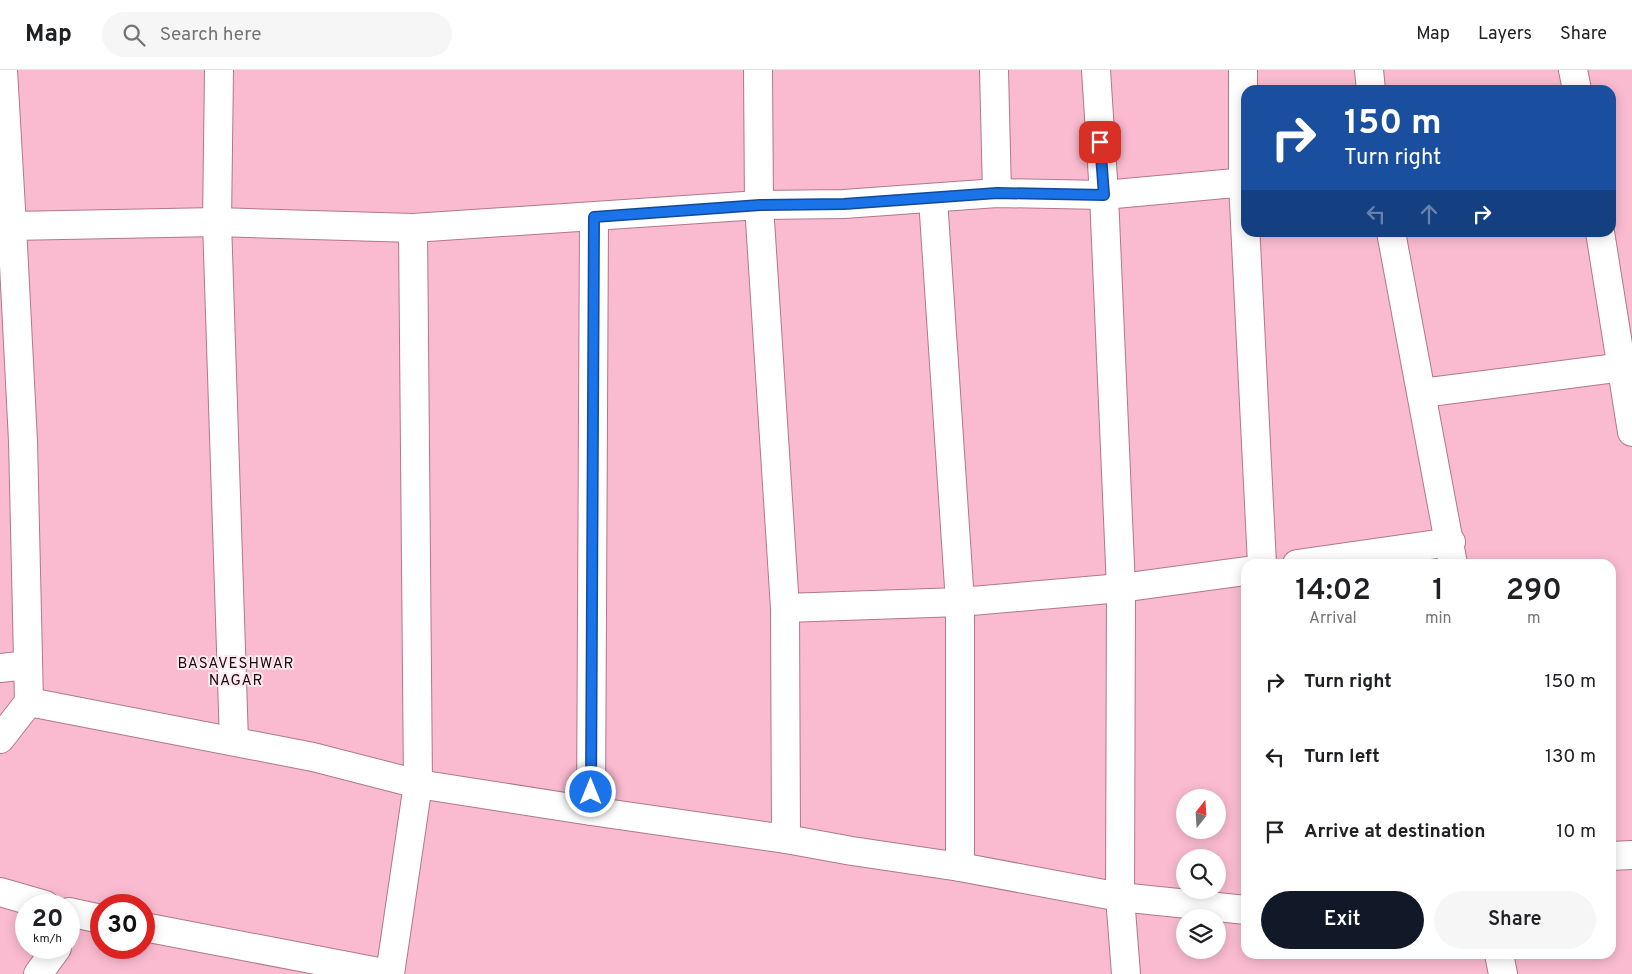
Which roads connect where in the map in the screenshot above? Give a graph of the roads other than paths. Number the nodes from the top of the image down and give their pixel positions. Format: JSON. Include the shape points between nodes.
{"nodes":[{"id":1,"x":3,"y":70,"type":"edge"},
{"id":2,"x":219,"y":70,"type":"edge"},
{"id":3,"x":758,"y":70,"type":"edge"},
{"id":4,"x":994,"y":70,"type":"edge"},
{"id":5,"x":1096,"y":70,"type":"edge"},
{"id":6,"x":1244,"y":70,"type":"edge"},
{"id":7,"x":1369,"y":70,"type":"edge"},
{"id":8,"x":1574,"y":70,"type":"edge"},
{"id":9,"x":1244,"y":85,"type":"edge"},
{"id":10,"x":1370,"y":85,"type":"edge"},
{"id":11,"x":1576,"y":85,"type":"edge"},
{"id":12,"x":1241,"y":182,"type":"edge"},
{"id":13,"x":997,"y":193,"type":"junction"},
{"id":14,"x":1104,"y":195,"type":"junction"},
{"id":15,"x":933,"y":199,"type":"junction"},
{"id":16,"x":760,"y":205,"type":"junction"},
{"id":17,"x":594,"y":217,"type":"junction"},
{"id":18,"x":217,"y":222,"type":"junction"},
{"id":19,"x":12,"y":226,"type":"junction"},
{"id":20,"x":413,"y":228,"type":"junction"},
{"id":21,"x":1247,"y":237,"type":"edge"},
{"id":22,"x":1393,"y":237,"type":"edge"},
{"id":23,"x":1601,"y":237,"type":"edge"},
{"id":24,"x":1627,"y":367,"type":"edge"},
{"id":25,"x":1422,"y":394,"type":"junction"},
{"id":26,"x":1632,"y":432,"type":"edge"},
{"id":27,"x":11,"y":442,"type":"edge"},
{"id":28,"x":1452,"y":553,"type":"edge"},
{"id":29,"x":1262,"y":559,"type":"edge"},
{"id":30,"x":1367,"y":559,"type":"edge"},
{"id":31,"x":1241,"y":572,"type":"edge"},
{"id":32,"x":1120,"y":588,"type":"junction"},
{"id":33,"x":960,"y":602,"type":"junction"},
{"id":34,"x":785,"y":608,"type":"junction"},
{"id":35,"x":28,"y":665,"type":"junction"},
{"id":36,"x":0,"y":668,"type":"edge"},
{"id":37,"x":28,"y":702,"type":"junction"},
{"id":38,"x":0,"y":739,"type":"edge"},
{"id":39,"x":234,"y":741,"type":"junction"},
{"id":40,"x":418,"y":784,"type":"junction"},
{"id":41,"x":591,"y":812,"type":"junction"},
{"id":42,"x":786,"y":839,"type":"junction"},
{"id":43,"x":1632,"y":855,"type":"edge"},
{"id":44,"x":1616,"y":856,"type":"edge"},
{"id":45,"x":960,"y":867,"type":"junction"},
{"id":46,"x":0,"y":892,"type":"edge"},
{"id":47,"x":15,"y":896,"type":"edge"},
{"id":48,"x":1120,"y":897,"type":"junction"},
{"id":49,"x":1241,"y":909,"type":"edge"},
{"id":50,"x":155,"y":929,"type":"edge"},
{"id":51,"x":48,"y":959,"type":"edge"},
{"id":52,"x":1500,"y":959,"type":"edge"},
{"id":53,"x":38,"y":974,"type":"edge"},
{"id":54,"x":390,"y":974,"type":"edge"},
{"id":55,"x":1126,"y":974,"type":"edge"},
{"id":56,"x":1503,"y":974,"type":"edge"}],
"edges":[{"from":1,"to":19,"type":"street"},
{"from":2,"to":18,"type":"street"},
{"from":3,"to":16,"type":"street"},
{"from":4,"to":13,"type":"street"},
{"from":5,"to":14,"type":"street"},
{"from":6,"to":9,"type":"street"},
{"from":7,"to":10,"type":"street"},
{"from":8,"to":11,"type":"street"},
{"from":12,"to":14,"type":"street"},
{"from":13,"to":14,"type":"street"},
{"from":13,"to":15,"type":"street"},
{"from":14,"to":32,"type":"street"},
{"from":15,"to":16,"type":"street"},
{"from":15,"to":33,"type":"street"},
{"from":16,"to":17,"type":"street"},
{"from":16,"to":34,"type":"street"},
{"from":17,"to":20,"type":"street"},
{"from":17,"to":41,"type":"street"},
{"from":18,"to":19,"type":"street"},
{"from":18,"to":20,"type":"street"},
{"from":18,"to":39,"type":"street"},
{"from":19,"to":27,"type":"street"},
{"from":20,"to":40,"type":"street"},
{"from":21,"to":29,"type":"street"},
{"from":22,"to":25,"type":"street"},
{"from":23,"to":24,"type":"street"},
{"from":24,"to":25,"type":"street"},
{"from":24,"to":26,"type":"street"},
{"from":25,"to":28,"type":"street"},
{"from":27,"to":35,"type":"street"},
{"from":28,"to":30,"type":"street"},
{"from":31,"to":32,"type":"street"},
{"from":32,"to":33,"type":"street"},
{"from":32,"to":48,"type":"street"},
{"from":33,"to":34,"type":"street"},
{"from":33,"to":45,"type":"street"},
{"from":34,"to":42,"type":"street"},
{"from":35,"to":36,"type":"street"},
{"from":35,"to":37,"type":"street"},
{"from":37,"to":38,"type":"street"},
{"from":37,"to":39,"type":"street"},
{"from":39,"to":40,"type":"street"},
{"from":40,"to":41,"type":"street"},
{"from":40,"to":54,"type":"street"},
{"from":41,"to":42,"type":"street"},
{"from":42,"to":45,"type":"street"},
{"from":43,"to":44,"type":"street"},
{"from":45,"to":48,"type":"street"},
{"from":46,"to":47,"type":"street"},
{"from":48,"to":49,"type":"street"},
{"from":48,"to":55,"type":"street"},
{"from":50,"to":54,"type":"street"},
{"from":51,"to":53,"type":"street"},
{"from":52,"to":56,"type":"street"}]}
